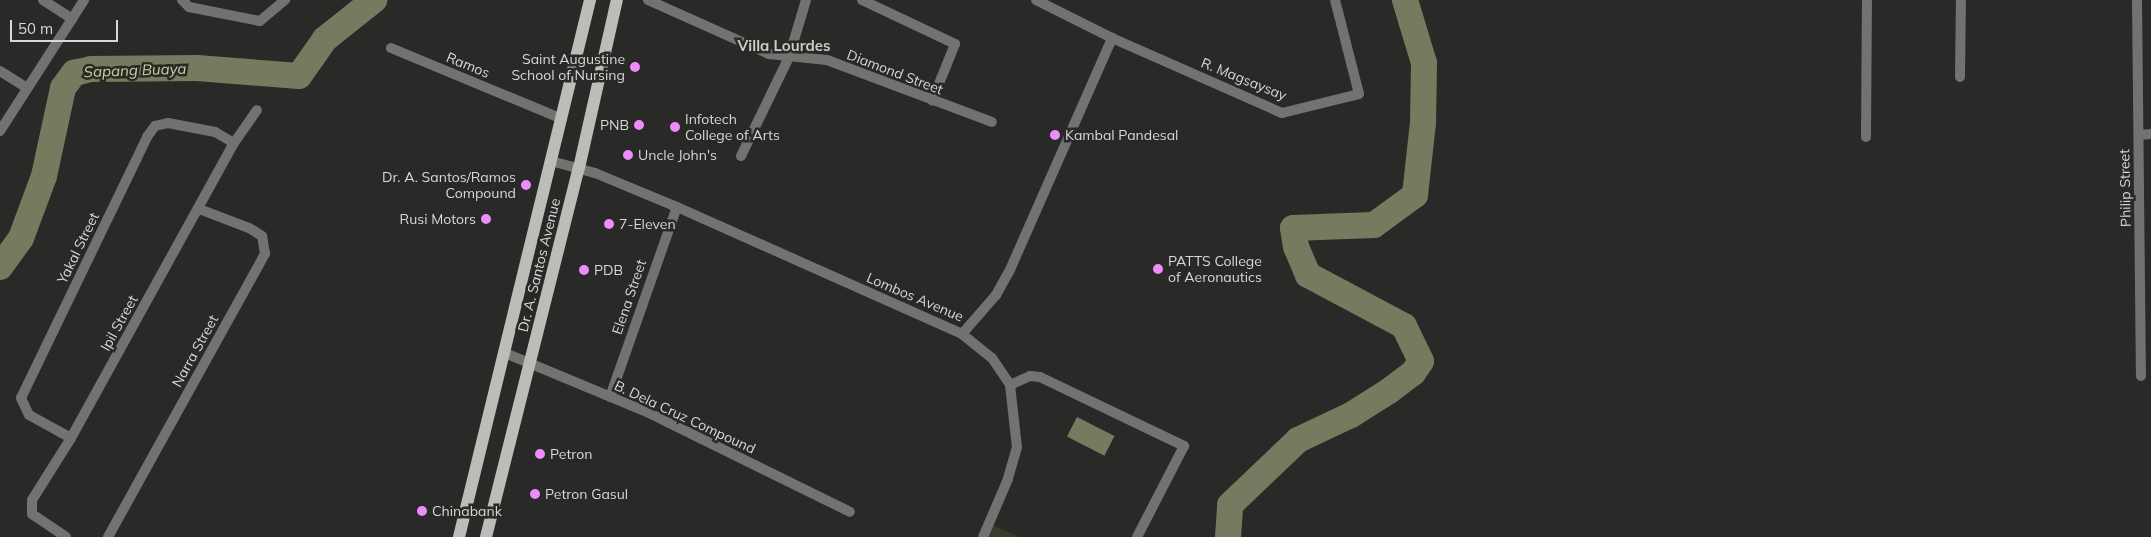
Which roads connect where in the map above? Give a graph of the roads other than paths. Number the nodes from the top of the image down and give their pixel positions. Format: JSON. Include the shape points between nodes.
{"nodes":[{"id":1,"x":43,"y":0,"type":"edge"},
{"id":2,"x":84,"y":0,"type":"edge"},
{"id":3,"x":182,"y":0,"type":"edge"},
{"id":4,"x":285,"y":0,"type":"edge"},
{"id":5,"x":590,"y":0,"type":"edge"},
{"id":6,"x":618,"y":0,"type":"edge"},
{"id":7,"x":648,"y":0,"type":"edge"},
{"id":8,"x":806,"y":0,"type":"edge"},
{"id":9,"x":862,"y":0,"type":"edge"},
{"id":10,"x":1036,"y":0,"type":"edge"},
{"id":11,"x":1336,"y":0,"type":"edge"},
{"id":12,"x":1867,"y":0,"type":"edge"},
{"id":13,"x":1961,"y":0,"type":"edge"},
{"id":14,"x":2137,"y":0,"type":"edge"},
{"id":15,"x":72,"y":18,"type":"junction"},
{"id":16,"x":1112,"y":38,"type":"junction"},
{"id":17,"x":391,"y":48,"type":"dead end"},
{"id":18,"x":788,"y":57,"type":"junction"},
{"id":19,"x":0,"y":71,"type":"edge"},
{"id":20,"x":1960,"y":77,"type":"dead end"},
{"id":21,"x":27,"y":88,"type":"junction"},
{"id":22,"x":932,"y":101,"type":"junction"},
{"id":23,"x":257,"y":110,"type":"dead end"},
{"id":24,"x":562,"y":119,"type":"junction"},
{"id":25,"x":992,"y":122,"type":"dead end"},
{"id":26,"x":0,"y":131,"type":"edge"},
{"id":27,"x":2138,"y":134,"type":"junction"},
{"id":28,"x":2151,"y":134,"type":"edge"},
{"id":29,"x":1866,"y":138,"type":"dead end"},
{"id":30,"x":234,"y":142,"type":"junction"},
{"id":31,"x":741,"y":156,"type":"dead end"},
{"id":32,"x":551,"y":160,"type":"junction"},
{"id":33,"x":579,"y":168,"type":"junction"},
{"id":34,"x":677,"y":207,"type":"junction"},
{"id":35,"x":199,"y":209,"type":"junction"},
{"id":36,"x":962,"y":334,"type":"junction"},
{"id":37,"x":505,"y":353,"type":"junction"},
{"id":38,"x":531,"y":362,"type":"junction"},
{"id":39,"x":2141,"y":376,"type":"dead end"},
{"id":40,"x":1010,"y":385,"type":"junction"},
{"id":41,"x":610,"y":397,"type":"junction"},
{"id":42,"x":70,"y":438,"type":"junction"},
{"id":43,"x":850,"y":512,"type":"dead end"},
{"id":44,"x":66,"y":537,"type":"edge"},
{"id":45,"x":108,"y":537,"type":"edge"},
{"id":46,"x":459,"y":537,"type":"edge"},
{"id":47,"x":486,"y":537,"type":"edge"},
{"id":48,"x":983,"y":537,"type":"edge"},
{"id":49,"x":1137,"y":537,"type":"edge"}],
"edges":[{"from":1,"to":15,"type":"street"},
{"from":2,"to":15,"type":"street"},
{"from":3,"to":4,"type":"street","via":[[189,7],[260,21]]},
{"from":5,"to":24,"type":"main road","name":"Dr. A. Santos Avenue"},
{"from":6,"to":33,"type":"main road","name":"Dr. A. Santos Avenue"},
{"from":7,"to":18,"type":"street","name":"Diamond Street","via":[[769,54]]},
{"from":8,"to":18,"type":"street"},
{"from":9,"to":22,"type":"street","via":[[955,44]]},
{"from":10,"to":16,"type":"street","name":"R. Magsaysay"},
{"from":11,"to":16,"type":"street","name":"R. Magsaysay","via":[[1359,94],[1282,113]]},
{"from":12,"to":29,"type":"street"},
{"from":13,"to":20,"type":"street"},
{"from":14,"to":27,"type":"street","name":"Philip Street"},
{"from":15,"to":21,"type":"street"},
{"from":16,"to":36,"type":"street","name":"Lombos Avenue","via":[[1009,272],[996,295]]},
{"from":17,"to":24,"type":"street","name":"Ramos"},
{"from":18,"to":22,"type":"street","name":"Diamond Street","via":[[827,60]]},
{"from":18,"to":31,"type":"street"},
{"from":19,"to":21,"type":"street"},
{"from":21,"to":26,"type":"street"},
{"from":22,"to":25,"type":"street","name":"Diamond Street"},
{"from":23,"to":30,"type":"street","name":"Ipil Street"},
{"from":24,"to":32,"type":"main road","name":"Dr. A. Santos Avenue"},
{"from":27,"to":28,"type":"street"},
{"from":27,"to":39,"type":"street","name":"Philip Street"},
{"from":30,"to":35,"type":"street","name":"Ipil Street"},
{"from":30,"to":42,"type":"street","name":"Yakal Street","via":[[215,132],[168,123],[155,126],[147,136],[21,398],[29,414]]},
{"from":32,"to":33,"type":"street","name":"Lombos Avenue"},
{"from":32,"to":37,"type":"main road","name":"Dr. A. Santos Avenue"},
{"from":33,"to":34,"type":"street","name":"Lombos Avenue"},
{"from":33,"to":38,"type":"main road","name":"Dr. A. Santos Avenue"},
{"from":34,"to":36,"type":"street","name":"Lombos Avenue"},
{"from":34,"to":41,"type":"street","name":"Elena Street"},
{"from":35,"to":42,"type":"street","name":"Ipil Street"},
{"from":35,"to":45,"type":"street","name":"Narra Street","via":[[262,236],[265,254]]},
{"from":36,"to":40,"type":"street","via":[[992,358]]},
{"from":37,"to":38,"type":"street","name":"B. Dela Cruz Compound"},
{"from":37,"to":46,"type":"main road","name":"Dr. A. Santos Avenue"},
{"from":38,"to":41,"type":"street","name":"B. Dela Cruz Compound"},
{"from":38,"to":47,"type":"main road","name":"Dr. A. Santos Avenue"},
{"from":40,"to":48,"type":"street","via":[[1017,447],[1008,479]]},
{"from":40,"to":49,"type":"street","via":[[1030,376],[1040,377],[1184,446]]},
{"from":41,"to":43,"type":"street","name":"B. Dela Cruz Compound","via":[[700,437]]},
{"from":42,"to":44,"type":"street","name":"Ipil Street","via":[[32,500],[32,514]]}]}
